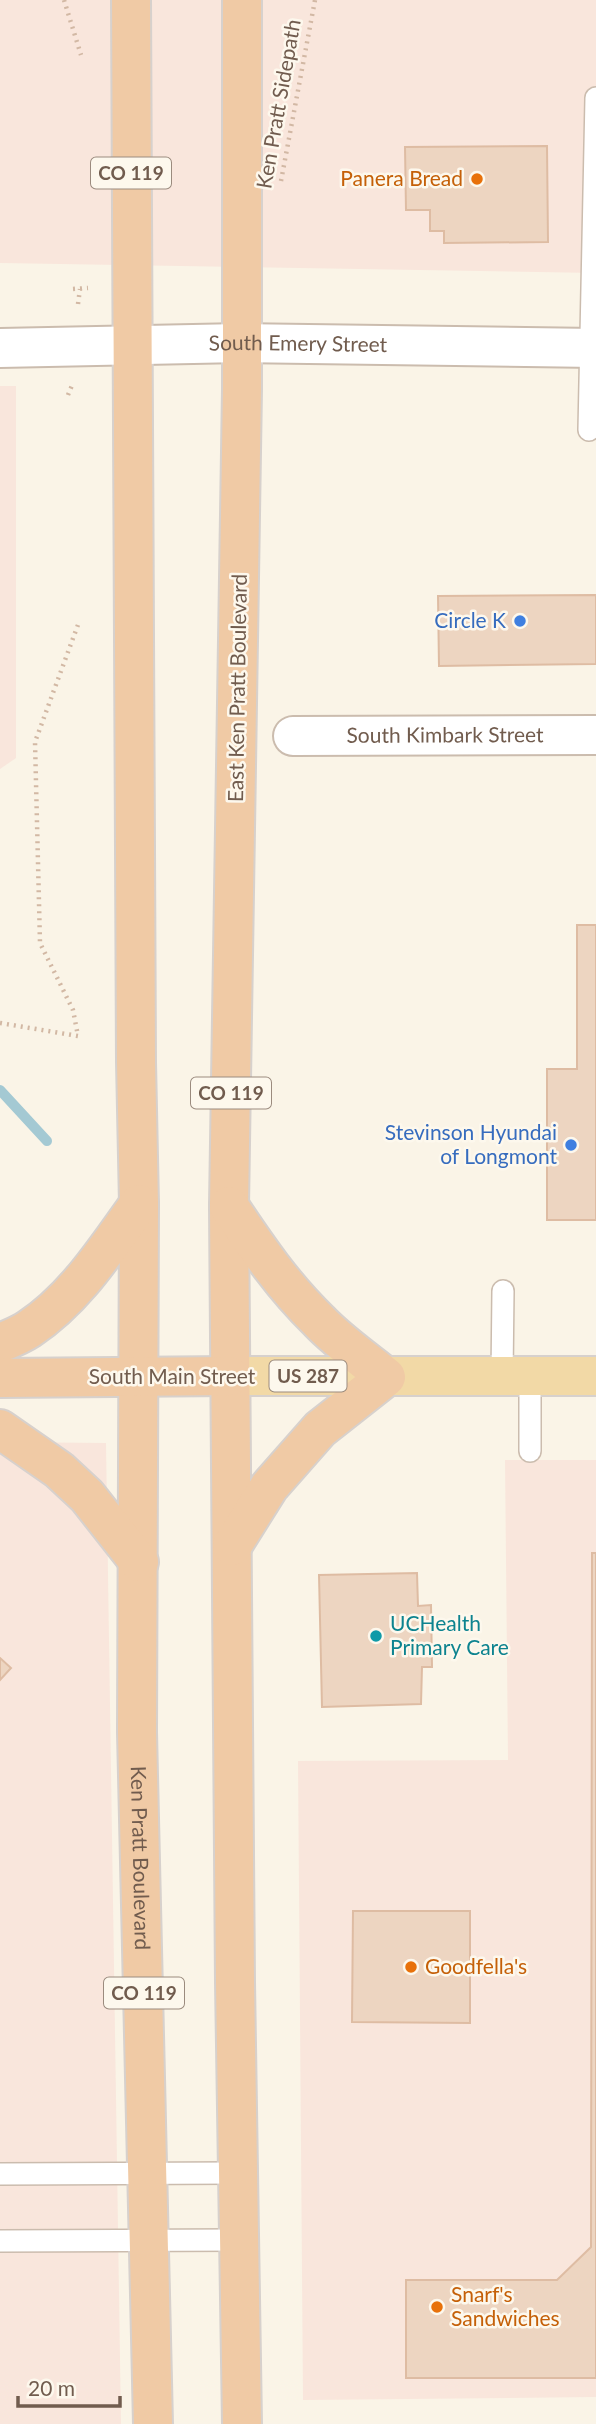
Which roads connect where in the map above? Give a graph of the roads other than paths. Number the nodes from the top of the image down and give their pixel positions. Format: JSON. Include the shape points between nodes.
{"nodes":[{"id":1,"x":131,"y":0,"type":"edge"},
{"id":2,"x":242,"y":0,"type":"edge"},
{"id":3,"x":596,"y":98,"type":"edge"},
{"id":4,"x":241,"y":343,"type":"junction"},
{"id":5,"x":133,"y":347,"type":"junction"},
{"id":6,"x":0,"y":348,"type":"edge"},
{"id":7,"x":593,"y":348,"type":"edge"},
{"id":8,"x":589,"y":430,"type":"dead end"},
{"id":9,"x":596,"y":735,"type":"edge"},
{"id":10,"x":293,"y":736,"type":"dead end"},
{"id":11,"x":139,"y":1204,"type":"junction"},
{"id":12,"x":229,"y":1206,"type":"junction"},
{"id":13,"x":503,"y":1291,"type":"dead end"},
{"id":14,"x":0,"y":1343,"type":"edge"},
{"id":15,"x":139,"y":1376,"type":"junction"},
{"id":16,"x":230,"y":1376,"type":"junction"},
{"id":17,"x":516,"y":1376,"type":"junction"},
{"id":18,"x":596,"y":1376,"type":"edge"},
{"id":19,"x":386,"y":1377,"type":"junction"},
{"id":20,"x":0,"y":1378,"type":"edge"},
{"id":21,"x":0,"y":1429,"type":"edge"},
{"id":22,"x":530,"y":1451,"type":"dead end"},
{"id":23,"x":232,"y":1546,"type":"junction"},
{"id":24,"x":139,"y":1562,"type":"junction"},
{"id":25,"x":149,"y":2172,"type":"junction"},
{"id":26,"x":237,"y":2173,"type":"junction"},
{"id":27,"x":0,"y":2174,"type":"edge"},
{"id":28,"x":239,"y":2240,"type":"junction"},
{"id":29,"x":0,"y":2241,"type":"edge"},
{"id":30,"x":150,"y":2241,"type":"junction"},
{"id":31,"x":153,"y":2424,"type":"edge"},
{"id":32,"x":242,"y":2424,"type":"edge"}],
"edges":[{"from":1,"to":5,"type":"highway","number":"CO 119"},
{"from":2,"to":4,"type":"highway","name":"East Ken Pratt Boulevard","number":"CO 119"},
{"from":3,"to":7,"type":"lane"},
{"from":4,"to":5,"type":"street","name":"South Emery Street"},
{"from":4,"to":7,"type":"street","name":"South Emery Street"},
{"from":4,"to":12,"type":"highway","name":"East Ken Pratt Boulevard","number":"CO 119"},
{"from":5,"to":6,"type":"street","name":"South Emery Street"},
{"from":5,"to":11,"type":"highway","number":"CO 119"},
{"from":7,"to":8,"type":"lane"},
{"from":9,"to":10,"type":"street","name":"South Kimbark Street"},
{"from":11,"to":14,"type":"highway","via":[[88,1275],[29,1329]]},
{"from":11,"to":15,"type":"highway","number":"CO 119"},
{"from":12,"to":16,"type":"highway","name":"East Ken Pratt Boulevard","number":"CO 119"},
{"from":12,"to":19,"type":"highway","via":[[265,1261],[320,1323]]},
{"from":13,"to":17,"type":"lane"},
{"from":15,"to":16,"type":"highway","name":"South Main Street","number":"US 287"},
{"from":15,"to":20,"type":"highway","name":"South Main Street","number":"US 287"},
{"from":15,"to":24,"type":"highway","name":"Ken Pratt Boulevard","number":"CO 119"},
{"from":16,"to":19,"type":"main road","name":"South Main Street","number":"US 287"},
{"from":16,"to":23,"type":"highway","number":"CO 119"},
{"from":17,"to":18,"type":"main road","name":"South Main Street","number":"US 287"},
{"from":17,"to":19,"type":"main road","name":"South Main Street","number":"US 287"},
{"from":17,"to":22,"type":"lane"},
{"from":19,"to":23,"type":"highway","via":[[320,1429],[269,1487]]},
{"from":21,"to":24,"type":"highway","via":[[79,1488]]},
{"from":23,"to":26,"type":"highway","number":"CO 119"},
{"from":24,"to":25,"type":"highway","name":"Ken Pratt Boulevard","number":"CO 119","via":[[137,1732]]},
{"from":25,"to":26,"type":"lane"},
{"from":25,"to":27,"type":"lane"},
{"from":25,"to":30,"type":"highway","name":"Ken Pratt Boulevard","number":"CO 119"},
{"from":26,"to":28,"type":"highway","number":"CO 119"},
{"from":28,"to":30,"type":"lane"},
{"from":28,"to":32,"type":"highway","number":"CO 119"},
{"from":29,"to":30,"type":"lane"},
{"from":30,"to":31,"type":"highway","name":"Ken Pratt Boulevard","number":"CO 119"}]}
